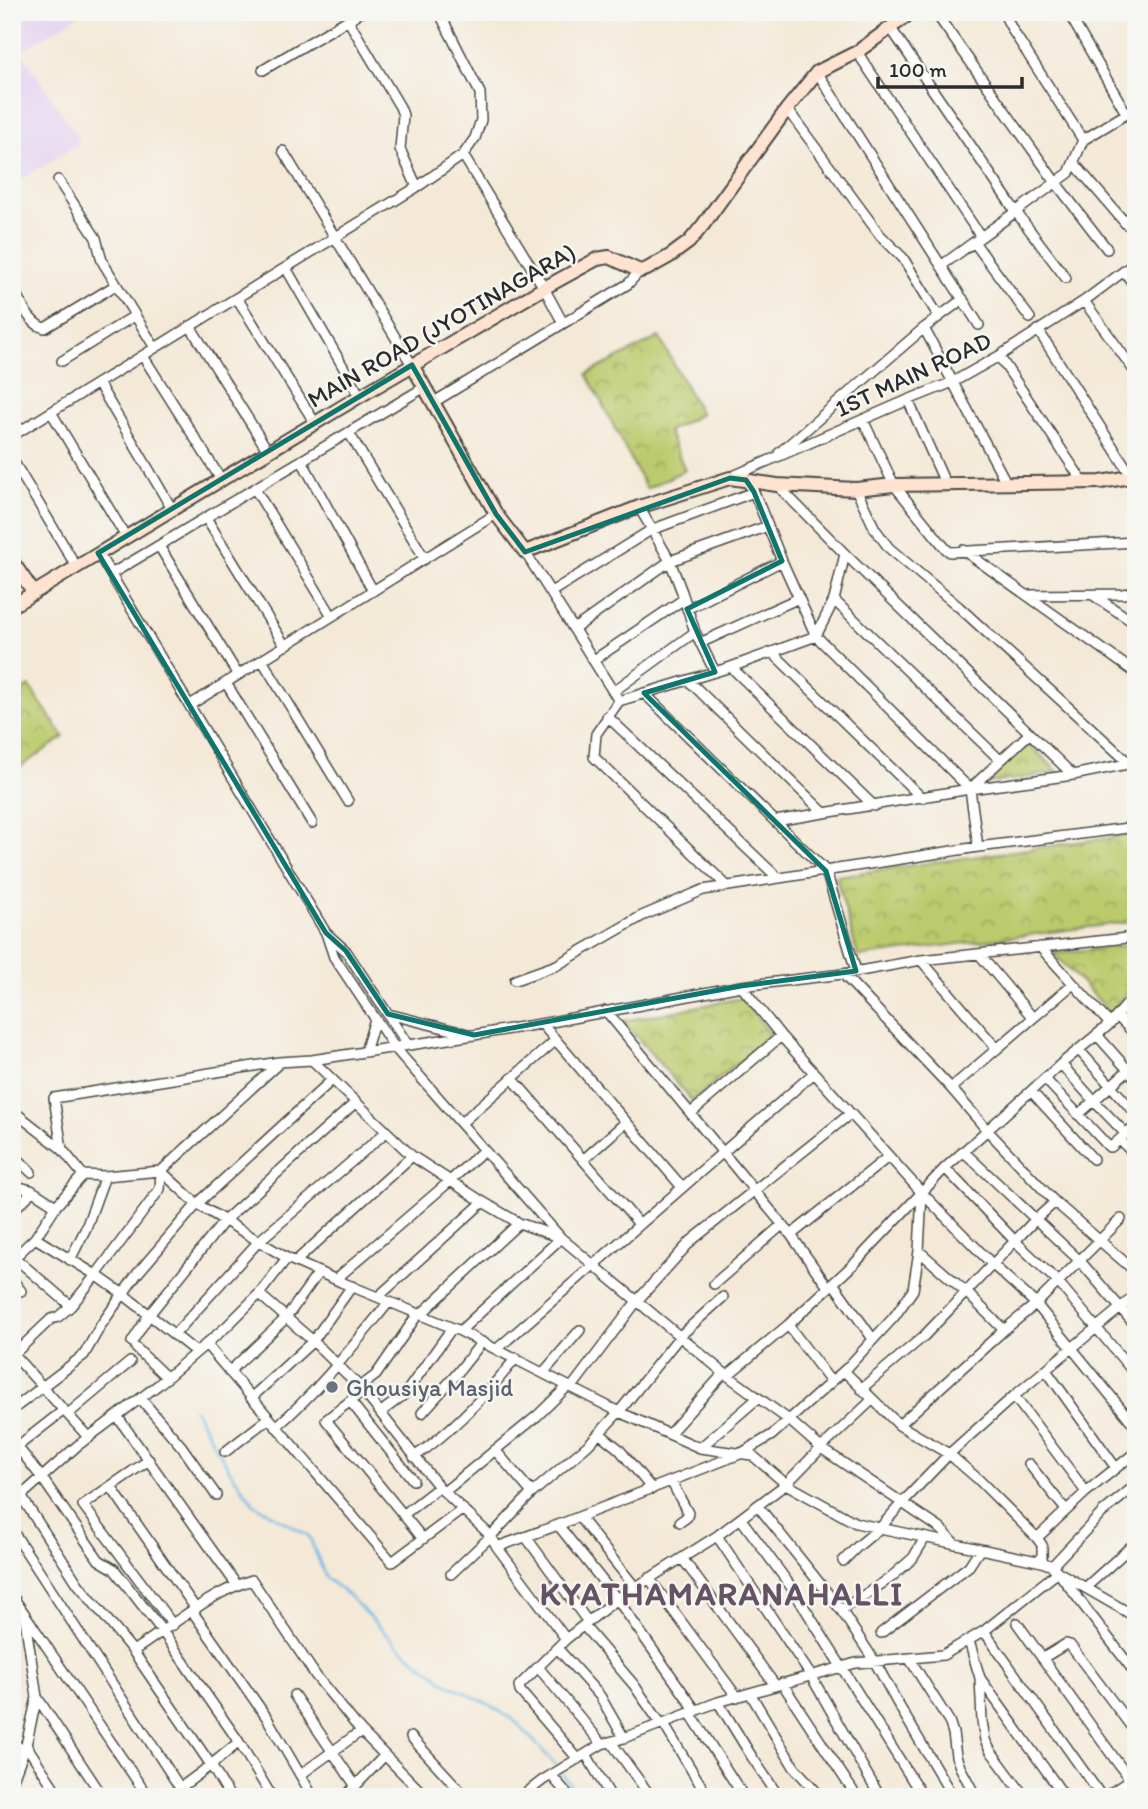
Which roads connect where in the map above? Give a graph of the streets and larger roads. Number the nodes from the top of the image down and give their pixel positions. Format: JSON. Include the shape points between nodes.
{"nodes":[{"id":1,"x":361,"y":12,"type":"edge"},
{"id":2,"x":439,"y":12,"type":"edge"},
{"id":3,"x":912,"y":12,"type":"edge"},
{"id":4,"x":935,"y":12,"type":"edge"},
{"id":5,"x":1003,"y":12,"type":"edge"},
{"id":6,"x":1068,"y":12,"type":"edge"},
{"id":7,"x":348,"y":20,"type":"junction"},
{"id":8,"x":890,"y":27,"type":"junction"},
{"id":9,"x":857,"y":52,"type":"junction"},
{"id":10,"x":263,"y":70,"type":"dead end"},
{"id":11,"x":817,"y":72,"type":"junction"},
{"id":12,"x":1136,"y":107,"type":"edge"},
{"id":13,"x":787,"y":109,"type":"junction"},
{"id":14,"x":1126,"y":113,"type":"junction"},
{"id":15,"x":1083,"y":140,"type":"junction"},
{"id":16,"x":283,"y":150,"type":"dead end"},
{"id":17,"x":463,"y":155,"type":"junction"},
{"id":18,"x":1073,"y":163,"type":"junction"},
{"id":19,"x":58,"y":180,"type":"dead end"},
{"id":20,"x":1056,"y":183,"type":"junction"},
{"id":21,"x":417,"y":187,"type":"junction"},
{"id":22,"x":1136,"y":211,"type":"edge"},
{"id":23,"x":1016,"y":212,"type":"junction"},
{"id":24,"x":335,"y":237,"type":"junction"},
{"id":25,"x":977,"y":239,"type":"junction"},
{"id":26,"x":1107,"y":248,"type":"dead end"},
{"id":27,"x":1136,"y":262,"type":"edge"},
{"id":28,"x":941,"y":266,"type":"junction"},
{"id":29,"x":286,"y":268,"type":"junction"},
{"id":30,"x":640,"y":271,"type":"junction"},
{"id":31,"x":1124,"y":271,"type":"junction"},
{"id":32,"x":1066,"y":278,"type":"dead end"},
{"id":33,"x":116,"y":285,"type":"junction"},
{"id":34,"x":12,"y":287,"type":"edge"},
{"id":35,"x":544,"y":288,"type":"junction"},
{"id":36,"x":1136,"y":288,"type":"edge"},
{"id":37,"x":237,"y":298,"type":"junction"},
{"id":38,"x":963,"y":299,"type":"junction"},
{"id":39,"x":1084,"y":301,"type":"junction"},
{"id":40,"x":134,"y":316,"type":"junction"},
{"id":41,"x":939,"y":317,"type":"junction"},
{"id":42,"x":1030,"y":318,"type":"dead end"},
{"id":43,"x":563,"y":323,"type":"junction"},
{"id":44,"x":979,"y":324,"type":"dead end"},
{"id":45,"x":190,"y":326,"type":"junction"},
{"id":46,"x":925,"y":328,"type":"junction"},
{"id":47,"x":1038,"y":330,"type":"junction"},
{"id":48,"x":155,"y":348,"type":"junction"},
{"id":49,"x":143,"y":356,"type":"junction"},
{"id":50,"x":999,"y":356,"type":"junction"},
{"id":51,"x":62,"y":361,"type":"dead end"},
{"id":52,"x":412,"y":365,"type":"junction"},
{"id":53,"x":1136,"y":373,"type":"edge"},
{"id":54,"x":953,"y":382,"type":"junction"},
{"id":55,"x":98,"y":383,"type":"junction"},
{"id":56,"x":425,"y":387,"type":"junction"},
{"id":57,"x":360,"y":396,"type":"junction"},
{"id":58,"x":908,"y":400,"type":"junction"},
{"id":59,"x":434,"y":402,"type":"junction"},
{"id":60,"x":51,"y":412,"type":"junction"},
{"id":61,"x":863,"y":420,"type":"junction"},
{"id":62,"x":314,"y":423,"type":"junction"},
{"id":63,"x":349,"y":433,"type":"junction"},
{"id":64,"x":12,"y":436,"type":"edge"},
{"id":65,"x":268,"y":452,"type":"junction"},
{"id":66,"x":12,"y":460,"type":"edge"},
{"id":67,"x":770,"y":460,"type":"junction"},
{"id":68,"x":302,"y":461,"type":"junction"},
{"id":69,"x":730,"y":478,"type":"junction"},
{"id":70,"x":1134,"y":478,"type":"edge"},
{"id":71,"x":746,"y":480,"type":"junction"},
{"id":72,"x":222,"y":481,"type":"junction"},
{"id":73,"x":1083,"y":482,"type":"junction"},
{"id":74,"x":1007,"y":484,"type":"junction"},
{"id":75,"x":777,"y":485,"type":"junction"},
{"id":76,"x":894,"y":485,"type":"junction"},
{"id":77,"x":946,"y":485,"type":"junction"},
{"id":78,"x":255,"y":489,"type":"junction"},
{"id":79,"x":856,"y":489,"type":"junction"},
{"id":80,"x":754,"y":492,"type":"junction"},
{"id":81,"x":639,"y":507,"type":"junction"},
{"id":82,"x":172,"y":509,"type":"junction"},
{"id":83,"x":496,"y":514,"type":"junction"},
{"id":84,"x":206,"y":518,"type":"junction"},
{"id":85,"x":768,"y":526,"type":"junction"},
{"id":86,"x":650,"y":530,"type":"junction"},
{"id":87,"x":126,"y":537,"type":"junction"},
{"id":88,"x":1136,"y":542,"type":"edge"},
{"id":89,"x":159,"y":546,"type":"junction"},
{"id":90,"x":963,"y":550,"type":"junction"},
{"id":91,"x":526,"y":552,"type":"junction"},
{"id":92,"x":98,"y":553,"type":"junction"},
{"id":93,"x":845,"y":554,"type":"junction"},
{"id":94,"x":425,"y":559,"type":"junction"},
{"id":95,"x":12,"y":561,"type":"edge"},
{"id":96,"x":670,"y":561,"type":"junction"},
{"id":97,"x":782,"y":561,"type":"junction"},
{"id":98,"x":76,"y":566,"type":"junction"},
{"id":99,"x":111,"y":574,"type":"junction"},
{"id":100,"x":373,"y":591,"type":"junction"},
{"id":101,"x":551,"y":592,"type":"junction"},
{"id":102,"x":1136,"y":592,"type":"edge"},
{"id":103,"x":34,"y":593,"type":"junction"},
{"id":104,"x":1093,"y":594,"type":"junction"},
{"id":105,"x":1027,"y":595,"type":"junction"},
{"id":106,"x":799,"y":598,"type":"junction"},
{"id":107,"x":834,"y":600,"type":"junction"},
{"id":108,"x":686,"y":604,"type":"junction"},
{"id":109,"x":12,"y":606,"type":"edge"},
{"id":110,"x":332,"y":616,"type":"junction"},
{"id":111,"x":1136,"y":624,"type":"edge"},
{"id":112,"x":574,"y":629,"type":"junction"},
{"id":113,"x":695,"y":632,"type":"junction"},
{"id":114,"x":816,"y":636,"type":"junction"},
{"id":115,"x":700,"y":643,"type":"junction"},
{"id":116,"x":285,"y":646,"type":"junction"},
{"id":117,"x":772,"y":652,"type":"junction"},
{"id":118,"x":262,"y":660,"type":"junction"},
{"id":119,"x":594,"y":660,"type":"junction"},
{"id":120,"x":731,"y":667,"type":"junction"},
{"id":121,"x":715,"y":672,"type":"junction"},
{"id":122,"x":1136,"y":673,"type":"edge"},
{"id":123,"x":238,"y":676,"type":"junction"},
{"id":124,"x":688,"y":680,"type":"junction"},
{"id":125,"x":226,"y":683,"type":"junction"},
{"id":126,"x":614,"y":691,"type":"junction"},
{"id":127,"x":644,"y":693,"type":"junction"},
{"id":128,"x":619,"y":701,"type":"junction"},
{"id":129,"x":190,"y":705,"type":"junction"},
{"id":130,"x":607,"y":716,"type":"junction"},
{"id":131,"x":1030,"y":733,"type":"junction"},
{"id":132,"x":1136,"y":754,"type":"edge"},
{"id":133,"x":1000,"y":760,"type":"junction"},
{"id":134,"x":1132,"y":763,"type":"edge"},
{"id":135,"x":1073,"y":775,"type":"junction"},
{"id":136,"x":971,"y":789,"type":"junction"},
{"id":137,"x":922,"y":798,"type":"junction"},
{"id":138,"x":348,"y":801,"type":"dead end"},
{"id":139,"x":874,"y":806,"type":"junction"},
{"id":140,"x":823,"y":812,"type":"junction"},
{"id":141,"x":775,"y":821,"type":"junction"},
{"id":142,"x":312,"y":823,"type":"dead end"},
{"id":143,"x":1136,"y":827,"type":"edge"},
{"id":144,"x":978,"y":847,"type":"junction"},
{"id":145,"x":826,"y":871,"type":"junction"},
{"id":146,"x":778,"y":878,"type":"junction"},
{"id":147,"x":727,"y":886,"type":"junction"},
{"id":148,"x":326,"y":933,"type":"junction"},
{"id":149,"x":1136,"y":937,"type":"edge"},
{"id":150,"x":1040,"y":947,"type":"junction"},
{"id":151,"x":979,"y":954,"type":"junction"},
{"id":152,"x":921,"y":960,"type":"junction"},
{"id":153,"x":856,"y":971,"type":"junction"},
{"id":154,"x":843,"y":974,"type":"junction"},
{"id":155,"x":515,"y":981,"type":"dead end"},
{"id":156,"x":1073,"y":984,"type":"junction"},
{"id":157,"x":741,"y":986,"type":"junction"},
{"id":158,"x":1135,"y":998,"type":"edge"},
{"id":159,"x":606,"y":1011,"type":"junction"},
{"id":160,"x":388,"y":1014,"type":"junction"},
{"id":161,"x":1117,"y":1016,"type":"junction"},
{"id":162,"x":1033,"y":1018,"type":"junction"},
{"id":163,"x":375,"y":1019,"type":"junction"},
{"id":164,"x":542,"y":1024,"type":"junction"},
{"id":165,"x":1110,"y":1024,"type":"junction"},
{"id":166,"x":474,"y":1035,"type":"junction"},
{"id":167,"x":1097,"y":1035,"type":"junction"},
{"id":168,"x":1136,"y":1035,"type":"edge"},
{"id":169,"x":781,"y":1036,"type":"junction"},
{"id":170,"x":556,"y":1040,"type":"junction"},
{"id":171,"x":408,"y":1045,"type":"junction"},
{"id":172,"x":395,"y":1048,"type":"junction"},
{"id":173,"x":997,"y":1049,"type":"junction"},
{"id":174,"x":1079,"y":1050,"type":"junction"},
{"id":175,"x":365,"y":1052,"type":"junction"},
{"id":176,"x":312,"y":1060,"type":"junction"},
{"id":177,"x":279,"y":1062,"type":"junction"},
{"id":178,"x":1136,"y":1063,"type":"edge"},
{"id":179,"x":1061,"y":1064,"type":"junction"},
{"id":180,"x":1127,"y":1070,"type":"junction"},
{"id":181,"x":814,"y":1073,"type":"junction"},
{"id":182,"x":512,"y":1078,"type":"junction"},
{"id":183,"x":1045,"y":1079,"type":"junction"},
{"id":184,"x":332,"y":1080,"type":"junction"},
{"id":185,"x":1136,"y":1080,"type":"edge"},
{"id":186,"x":1111,"y":1086,"type":"junction"},
{"id":187,"x":951,"y":1088,"type":"junction"},
{"id":188,"x":1031,"y":1091,"type":"junction"},
{"id":189,"x":1093,"y":1100,"type":"junction"},
{"id":190,"x":356,"y":1102,"type":"junction"},
{"id":191,"x":12,"y":1110,"type":"edge"},
{"id":192,"x":691,"y":1113,"type":"junction"},
{"id":193,"x":850,"y":1114,"type":"junction"},
{"id":194,"x":1136,"y":1114,"type":"edge"},
{"id":195,"x":1078,"y":1115,"type":"junction"},
{"id":196,"x":626,"y":1122,"type":"junction"},
{"id":197,"x":461,"y":1124,"type":"junction"},
{"id":198,"x":1136,"y":1125,"type":"edge"},
{"id":199,"x":987,"y":1130,"type":"junction"},
{"id":200,"x":386,"y":1132,"type":"junction"},
{"id":201,"x":1123,"y":1137,"type":"junction"},
{"id":202,"x":62,"y":1149,"type":"junction"},
{"id":203,"x":484,"y":1150,"type":"junction"},
{"id":204,"x":963,"y":1151,"type":"junction"},
{"id":205,"x":723,"y":1152,"type":"junction"},
{"id":206,"x":12,"y":1153,"type":"edge"},
{"id":207,"x":412,"y":1156,"type":"junction"},
{"id":208,"x":1136,"y":1156,"type":"edge"},
{"id":209,"x":888,"y":1157,"type":"junction"},
{"id":210,"x":1093,"y":1159,"type":"dead end"},
{"id":211,"x":583,"y":1160,"type":"junction"},
{"id":212,"x":945,"y":1168,"type":"junction"},
{"id":213,"x":161,"y":1171,"type":"junction"},
{"id":214,"x":31,"y":1172,"type":"dead end"},
{"id":215,"x":83,"y":1175,"type":"junction"},
{"id":216,"x":106,"y":1176,"type":"junction"},
{"id":217,"x":450,"y":1181,"type":"junction"},
{"id":218,"x":13,"y":1184,"type":"edge"},
{"id":219,"x":682,"y":1187,"type":"junction"},
{"id":220,"x":31,"y":1190,"type":"junction"},
{"id":221,"x":753,"y":1191,"type":"junction"},
{"id":222,"x":922,"y":1193,"type":"junction"},
{"id":223,"x":483,"y":1202,"type":"junction"},
{"id":224,"x":1055,"y":1202,"type":"junction"},
{"id":225,"x":197,"y":1204,"type":"junction"},
{"id":226,"x":56,"y":1206,"type":"junction"},
{"id":227,"x":12,"y":1212,"type":"edge"},
{"id":228,"x":1121,"y":1219,"type":"dead end"},
{"id":229,"x":225,"y":1220,"type":"junction"},
{"id":230,"x":1034,"y":1220,"type":"junction"},
{"id":231,"x":519,"y":1223,"type":"junction"},
{"id":232,"x":639,"y":1224,"type":"junction"},
{"id":233,"x":782,"y":1225,"type":"junction"},
{"id":234,"x":791,"y":1235,"type":"junction"},
{"id":235,"x":35,"y":1238,"type":"junction"},
{"id":236,"x":561,"y":1238,"type":"junction"},
{"id":237,"x":1100,"y":1240,"type":"junction"},
{"id":238,"x":259,"y":1241,"type":"junction"},
{"id":239,"x":1015,"y":1241,"type":"junction"},
{"id":240,"x":919,"y":1251,"type":"junction"},
{"id":241,"x":14,"y":1259,"type":"edge"},
{"id":242,"x":292,"y":1259,"type":"junction"},
{"id":243,"x":71,"y":1260,"type":"junction"},
{"id":244,"x":1080,"y":1261,"type":"junction"},
{"id":245,"x":593,"y":1265,"type":"junction"},
{"id":246,"x":993,"y":1265,"type":"junction"},
{"id":247,"x":319,"y":1272,"type":"junction"},
{"id":248,"x":1136,"y":1272,"type":"edge"},
{"id":249,"x":96,"y":1275,"type":"junction"},
{"id":250,"x":12,"y":1279,"type":"edge"},
{"id":251,"x":336,"y":1279,"type":"junction"},
{"id":252,"x":1058,"y":1282,"type":"junction"},
{"id":253,"x":714,"y":1284,"type":"dead end"},
{"id":254,"x":830,"y":1285,"type":"junction"},
{"id":255,"x":352,"y":1286,"type":"junction"},
{"id":256,"x":21,"y":1291,"type":"dead end"},
{"id":257,"x":966,"y":1292,"type":"junction"},
{"id":258,"x":123,"y":1294,"type":"junction"},
{"id":259,"x":259,"y":1294,"type":"junction"},
{"id":260,"x":1136,"y":1295,"type":"edge"},
{"id":261,"x":378,"y":1297,"type":"junction"},
{"id":262,"x":723,"y":1297,"type":"dead end"},
{"id":263,"x":637,"y":1301,"type":"junction"},
{"id":264,"x":389,"y":1302,"type":"junction"},
{"id":265,"x":1035,"y":1304,"type":"junction"},
{"id":266,"x":71,"y":1306,"type":"junction"},
{"id":267,"x":1121,"y":1308,"type":"junction"},
{"id":268,"x":419,"y":1314,"type":"junction"},
{"id":269,"x":149,"y":1315,"type":"junction"},
{"id":270,"x":286,"y":1318,"type":"junction"},
{"id":271,"x":788,"y":1325,"type":"junction"},
{"id":272,"x":1136,"y":1326,"type":"edge"},
{"id":273,"x":1097,"y":1328,"type":"junction"},
{"id":274,"x":456,"y":1329,"type":"junction"},
{"id":275,"x":580,"y":1330,"type":"dead end"},
{"id":276,"x":1004,"y":1330,"type":"junction"},
{"id":277,"x":174,"y":1335,"type":"junction"},
{"id":278,"x":680,"y":1336,"type":"junction"},
{"id":279,"x":873,"y":1339,"type":"junction"},
{"id":280,"x":313,"y":1341,"type":"junction"},
{"id":281,"x":482,"y":1342,"type":"junction"},
{"id":282,"x":206,"y":1344,"type":"junction"},
{"id":283,"x":497,"y":1349,"type":"junction"},
{"id":284,"x":1072,"y":1349,"type":"junction"},
{"id":285,"x":196,"y":1352,"type":"junction"},
{"id":286,"x":13,"y":1355,"type":"edge"},
{"id":287,"x":516,"y":1359,"type":"junction"},
{"id":288,"x":130,"y":1362,"type":"dead end"},
{"id":289,"x":338,"y":1364,"type":"junction"},
{"id":290,"x":1046,"y":1370,"type":"junction"},
{"id":291,"x":844,"y":1371,"type":"junction"},
{"id":292,"x":229,"y":1372,"type":"junction"},
{"id":293,"x":543,"y":1373,"type":"junction"},
{"id":294,"x":726,"y":1374,"type":"junction"},
{"id":295,"x":1136,"y":1375,"type":"edge"},
{"id":296,"x":167,"y":1378,"type":"junction"},
{"id":297,"x":831,"y":1381,"type":"junction"},
{"id":298,"x":43,"y":1386,"type":"junction"},
{"id":299,"x":570,"y":1386,"type":"junction"},
{"id":300,"x":361,"y":1389,"type":"junction"},
{"id":301,"x":862,"y":1389,"type":"junction"},
{"id":302,"x":1014,"y":1396,"type":"junction"},
{"id":303,"x":251,"y":1398,"type":"junction"},
{"id":304,"x":758,"y":1398,"type":"junction"},
{"id":305,"x":141,"y":1399,"type":"junction"},
{"id":306,"x":872,"y":1400,"type":"junction"},
{"id":307,"x":350,"y":1401,"type":"junction"},
{"id":308,"x":12,"y":1410,"type":"edge"},
{"id":309,"x":66,"y":1412,"type":"junction"},
{"id":310,"x":380,"y":1412,"type":"junction"},
{"id":311,"x":619,"y":1412,"type":"junction"},
{"id":312,"x":422,"y":1413,"type":"dead end"},
{"id":313,"x":117,"y":1416,"type":"junction"},
{"id":314,"x":269,"y":1418,"type":"junction"},
{"id":315,"x":789,"y":1420,"type":"junction"},
{"id":316,"x":898,"y":1425,"type":"junction"},
{"id":317,"x":276,"y":1427,"type":"junction"},
{"id":318,"x":1136,"y":1427,"type":"edge"},
{"id":319,"x":599,"y":1433,"type":"junction"},
{"id":320,"x":669,"y":1434,"type":"junction"},
{"id":321,"x":89,"y":1438,"type":"junction"},
{"id":322,"x":15,"y":1443,"type":"edge"},
{"id":323,"x":700,"y":1448,"type":"junction"},
{"id":324,"x":821,"y":1448,"type":"junction"},
{"id":325,"x":495,"y":1450,"type":"junction"},
{"id":326,"x":225,"y":1452,"type":"dead end"},
{"id":327,"x":1136,"y":1452,"type":"edge"},
{"id":328,"x":740,"y":1454,"type":"junction"},
{"id":329,"x":949,"y":1454,"type":"junction"},
{"id":330,"x":414,"y":1457,"type":"junction"},
{"id":331,"x":149,"y":1460,"type":"junction"},
{"id":332,"x":1029,"y":1464,"type":"dead end"},
{"id":333,"x":1115,"y":1468,"type":"junction"},
{"id":334,"x":43,"y":1478,"type":"junction"},
{"id":335,"x":413,"y":1480,"type":"dead end"},
{"id":336,"x":671,"y":1481,"type":"junction"},
{"id":337,"x":786,"y":1484,"type":"junction"},
{"id":338,"x":1136,"y":1485,"type":"edge"},
{"id":339,"x":111,"y":1487,"type":"junction"},
{"id":340,"x":652,"y":1489,"type":"junction"},
{"id":341,"x":442,"y":1490,"type":"junction"},
{"id":342,"x":1086,"y":1492,"type":"junction"},
{"id":343,"x":532,"y":1493,"type":"junction"},
{"id":344,"x":21,"y":1496,"type":"junction"},
{"id":345,"x":216,"y":1496,"type":"dead end"},
{"id":346,"x":902,"y":1503,"type":"junction"},
{"id":347,"x":12,"y":1504,"type":"edge"},
{"id":348,"x":758,"y":1506,"type":"junction"},
{"id":349,"x":463,"y":1509,"type":"junction"},
{"id":350,"x":1066,"y":1510,"type":"junction"},
{"id":351,"x":403,"y":1515,"type":"junction"},
{"id":352,"x":579,"y":1517,"type":"junction"},
{"id":353,"x":741,"y":1519,"type":"junction"},
{"id":354,"x":680,"y":1522,"type":"dead end"},
{"id":355,"x":558,"y":1525,"type":"junction"},
{"id":356,"x":880,"y":1528,"type":"junction"},
{"id":357,"x":12,"y":1530,"type":"edge"},
{"id":358,"x":491,"y":1536,"type":"junction"},
{"id":359,"x":717,"y":1536,"type":"junction"},
{"id":360,"x":526,"y":1537,"type":"junction"},
{"id":361,"x":925,"y":1538,"type":"junction"},
{"id":362,"x":1037,"y":1538,"type":"junction"},
{"id":363,"x":423,"y":1539,"type":"junction"},
{"id":364,"x":1136,"y":1542,"type":"edge"},
{"id":365,"x":955,"y":1544,"type":"junction"},
{"id":366,"x":497,"y":1547,"type":"junction"},
{"id":367,"x":980,"y":1549,"type":"junction"},
{"id":368,"x":682,"y":1558,"type":"junction"},
{"id":369,"x":843,"y":1561,"type":"dead end"},
{"id":370,"x":1042,"y":1562,"type":"junction"},
{"id":371,"x":1055,"y":1569,"type":"junction"},
{"id":372,"x":451,"y":1574,"type":"dead end"},
{"id":373,"x":649,"y":1578,"type":"junction"},
{"id":374,"x":236,"y":1584,"type":"junction"},
{"id":375,"x":635,"y":1587,"type":"junction"},
{"id":376,"x":1085,"y":1588,"type":"junction"},
{"id":377,"x":12,"y":1596,"type":"edge"},
{"id":378,"x":617,"y":1599,"type":"junction"},
{"id":379,"x":194,"y":1610,"type":"junction"},
{"id":380,"x":841,"y":1610,"type":"junction"},
{"id":381,"x":24,"y":1613,"type":"junction"},
{"id":382,"x":1136,"y":1617,"type":"edge"},
{"id":383,"x":1017,"y":1623,"type":"dead end"},
{"id":384,"x":586,"y":1624,"type":"junction"},
{"id":385,"x":173,"y":1625,"type":"junction"},
{"id":386,"x":984,"y":1631,"type":"junction"},
{"id":387,"x":163,"y":1632,"type":"junction"},
{"id":388,"x":881,"y":1633,"type":"dead end"},
{"id":389,"x":566,"y":1639,"type":"junction"},
{"id":390,"x":969,"y":1641,"type":"junction"},
{"id":391,"x":558,"y":1649,"type":"junction"},
{"id":392,"x":133,"y":1651,"type":"junction"},
{"id":393,"x":909,"y":1658,"type":"junction"},
{"id":394,"x":1043,"y":1658,"type":"junction"},
{"id":395,"x":875,"y":1662,"type":"junction"},
{"id":396,"x":842,"y":1666,"type":"junction"},
{"id":397,"x":538,"y":1667,"type":"junction"},
{"id":398,"x":810,"y":1674,"type":"junction"},
{"id":399,"x":1136,"y":1674,"type":"edge"},
{"id":400,"x":980,"y":1678,"type":"junction"},
{"id":401,"x":778,"y":1684,"type":"junction"},
{"id":402,"x":750,"y":1693,"type":"junction"},
{"id":403,"x":293,"y":1695,"type":"dead end"},
{"id":404,"x":737,"y":1696,"type":"junction"},
{"id":405,"x":37,"y":1697,"type":"junction"},
{"id":406,"x":718,"y":1702,"type":"junction"},
{"id":407,"x":693,"y":1712,"type":"junction"},
{"id":408,"x":662,"y":1724,"type":"junction"},
{"id":409,"x":361,"y":1731,"type":"junction"},
{"id":410,"x":1136,"y":1733,"type":"edge"},
{"id":411,"x":411,"y":1737,"type":"dead end"},
{"id":412,"x":624,"y":1738,"type":"junction"},
{"id":413,"x":12,"y":1740,"type":"edge"},
{"id":414,"x":239,"y":1742,"type":"junction"},
{"id":415,"x":607,"y":1743,"type":"junction"},
{"id":416,"x":24,"y":1749,"type":"junction"},
{"id":417,"x":333,"y":1752,"type":"junction"},
{"id":418,"x":385,"y":1755,"type":"junction"},
{"id":419,"x":582,"y":1756,"type":"junction"},
{"id":420,"x":211,"y":1765,"type":"junction"},
{"id":421,"x":300,"y":1775,"type":"junction"},
{"id":422,"x":551,"y":1775,"type":"junction"},
{"id":423,"x":1133,"y":1778,"type":"edge"},
{"id":424,"x":12,"y":1783,"type":"edge"},
{"id":425,"x":355,"y":1785,"type":"junction"},
{"id":426,"x":180,"y":1788,"type":"junction"},
{"id":427,"x":853,"y":1791,"type":"dead end"},
{"id":428,"x":21,"y":1797,"type":"edge"},
{"id":429,"x":60,"y":1797,"type":"edge"},
{"id":430,"x":103,"y":1797,"type":"edge"},
{"id":431,"x":148,"y":1797,"type":"edge"},
{"id":432,"x":186,"y":1797,"type":"edge"},
{"id":433,"x":230,"y":1797,"type":"edge"},
{"id":434,"x":272,"y":1797,"type":"edge"},
{"id":435,"x":313,"y":1797,"type":"edge"},
{"id":436,"x":345,"y":1797,"type":"edge"},
{"id":437,"x":426,"y":1797,"type":"edge"},
{"id":438,"x":466,"y":1797,"type":"edge"},
{"id":439,"x":482,"y":1797,"type":"edge"},
{"id":440,"x":489,"y":1797,"type":"edge"},
{"id":441,"x":521,"y":1797,"type":"edge"},
{"id":442,"x":569,"y":1797,"type":"edge"},
{"id":443,"x":611,"y":1797,"type":"edge"},
{"id":444,"x":651,"y":1797,"type":"edge"},
{"id":445,"x":708,"y":1797,"type":"edge"},
{"id":446,"x":744,"y":1797,"type":"edge"},
{"id":447,"x":779,"y":1797,"type":"edge"},
{"id":448,"x":821,"y":1797,"type":"edge"},
{"id":449,"x":880,"y":1797,"type":"edge"},
{"id":450,"x":923,"y":1797,"type":"edge"},
{"id":451,"x":953,"y":1797,"type":"edge"},
{"id":452,"x":976,"y":1797,"type":"edge"},
{"id":453,"x":1025,"y":1797,"type":"edge"},
{"id":454,"x":1065,"y":1797,"type":"edge"},
{"id":455,"x":1103,"y":1797,"type":"edge"}],
"edges":[{"from":1,"to":7,"type":"street"},
{"from":2,"to":17,"type":"street","via":[[480,93],[481,120]]},
{"from":3,"to":8,"type":"street"},
{"from":4,"to":20,"type":"street"},
{"from":5,"to":15,"type":"street"},
{"from":6,"to":14,"type":"street"},
{"from":7,"to":10,"type":"street"},
{"from":7,"to":21,"type":"street","via":[[400,107],[400,149]]},
{"from":8,"to":9,"type":"street"},
{"from":8,"to":23,"type":"street"},
{"from":9,"to":11,"type":"street"},
{"from":9,"to":25,"type":"street"},
{"from":11,"to":13,"type":"street"},
{"from":11,"to":28,"type":"street"},
{"from":12,"to":14,"type":"street"},
{"from":13,"to":30,"type":"street","via":[[689,242]]},
{"from":13,"to":41,"type":"street","via":[[880,235],[903,258]]},
{"from":14,"to":15,"type":"street"},
{"from":15,"to":18,"type":"street"},
{"from":16,"to":24,"type":"street"},
{"from":17,"to":21,"type":"street"},
{"from":17,"to":35,"type":"street"},
{"from":18,"to":20,"type":"street"},
{"from":18,"to":22,"type":"street","via":[[1126,223]]},
{"from":19,"to":33,"type":"street","via":[[96,238]]},
{"from":20,"to":23,"type":"street"},
{"from":20,"to":26,"type":"street"},
{"from":21,"to":24,"type":"street"},
{"from":23,"to":25,"type":"street"},
{"from":23,"to":32,"type":"street"},
{"from":24,"to":29,"type":"street"},
{"from":24,"to":52,"type":"street"},
{"from":25,"to":28,"type":"street"},
{"from":25,"to":42,"type":"street"},
{"from":27,"to":31,"type":"street","name":"1ST MAIN ROAD"},
{"from":28,"to":38,"type":"street"},
{"from":29,"to":37,"type":"street"},
{"from":29,"to":57,"type":"street"},
{"from":30,"to":35,"type":"street","name":"MAIN ROAD (JYOTINAGARA)","via":[[604,257]]},
{"from":30,"to":43,"type":"street","via":[[628,284]]},
{"from":31,"to":36,"type":"street"},
{"from":31,"to":39,"type":"street","name":"1ST MAIN ROAD"},
{"from":33,"to":34,"type":"street","via":[[44,328],[33,321]]},
{"from":33,"to":40,"type":"street"},
{"from":35,"to":43,"type":"street"},
{"from":35,"to":52,"type":"street","name":"MAIN ROAD (JYOTINAGARA)"},
{"from":37,"to":45,"type":"street"},
{"from":37,"to":62,"type":"street"},
{"from":38,"to":41,"type":"street"},
{"from":38,"to":44,"type":"street"},
{"from":39,"to":47,"type":"street","name":"1ST MAIN ROAD"},
{"from":39,"to":53,"type":"street"},
{"from":40,"to":48,"type":"street"},
{"from":40,"to":51,"type":"street"},
{"from":41,"to":46,"type":"street"},
{"from":43,"to":59,"type":"street"},
{"from":45,"to":48,"type":"street"},
{"from":45,"to":65,"type":"street"},
{"from":46,"to":54,"type":"street"},
{"from":46,"to":67,"type":"street"},
{"from":47,"to":50,"type":"street","name":"1ST MAIN ROAD"},
{"from":47,"to":70,"type":"street"},
{"from":48,"to":49,"type":"street"},
{"from":49,"to":55,"type":"street"},
{"from":49,"to":72,"type":"street"},
{"from":50,"to":54,"type":"street","name":"1ST MAIN ROAD"},
{"from":50,"to":73,"type":"street"},
{"from":52,"to":56,"type":"street"},
{"from":52,"to":57,"type":"street","name":"MAIN ROAD (JYOTINAGARA)"},
{"from":54,"to":58,"type":"street","name":"1ST MAIN ROAD"},
{"from":54,"to":74,"type":"street"},
{"from":55,"to":60,"type":"street"},
{"from":55,"to":82,"type":"street"},
{"from":56,"to":59,"type":"street"},
{"from":56,"to":63,"type":"street"},
{"from":57,"to":62,"type":"street","name":"MAIN ROAD (JYOTINAGARA)"},
{"from":58,"to":61,"type":"street","name":"1ST MAIN ROAD"},
{"from":58,"to":77,"type":"street"},
{"from":59,"to":83,"type":"street"},
{"from":60,"to":64,"type":"street"},
{"from":60,"to":87,"type":"street"},
{"from":61,"to":67,"type":"street","name":"1ST MAIN ROAD"},
{"from":61,"to":76,"type":"street"},
{"from":62,"to":65,"type":"street","name":"MAIN ROAD (JYOTINAGARA)"},
{"from":63,"to":68,"type":"street"},
{"from":63,"to":94,"type":"street"},
{"from":65,"to":72,"type":"street","name":"MAIN ROAD (JYOTINAGARA)"},
{"from":66,"to":98,"type":"street"},
{"from":67,"to":69,"type":"street","name":"1ST MAIN ROAD"},
{"from":68,"to":78,"type":"street"},
{"from":68,"to":100,"type":"street"},
{"from":69,"to":71,"type":"street"},
{"from":69,"to":81,"type":"street"},
{"from":70,"to":73,"type":"street"},
{"from":71,"to":75,"type":"street"},
{"from":71,"to":80,"type":"street"},
{"from":72,"to":82,"type":"street","name":"MAIN ROAD (JYOTINAGARA)"},
{"from":73,"to":74,"type":"street"},
{"from":74,"to":77,"type":"street"},
{"from":75,"to":79,"type":"street"},
{"from":75,"to":93,"type":"street"},
{"from":76,"to":77,"type":"street"},
{"from":76,"to":79,"type":"street"},
{"from":76,"to":90,"type":"street","via":[[946,550]]},
{"from":78,"to":84,"type":"street"},
{"from":78,"to":110,"type":"street"},
{"from":79,"to":134,"type":"street","via":[[889,548]]},
{"from":80,"to":85,"type":"street"},
{"from":80,"to":86,"type":"street"},
{"from":81,"to":86,"type":"street"},
{"from":81,"to":91,"type":"street"},
{"from":82,"to":87,"type":"street","name":"MAIN ROAD (JYOTINAGARA)"},
{"from":83,"to":91,"type":"street"},
{"from":83,"to":94,"type":"street"},
{"from":84,"to":89,"type":"street"},
{"from":84,"to":116,"type":"street"},
{"from":85,"to":96,"type":"street"},
{"from":85,"to":97,"type":"street"},
{"from":86,"to":96,"type":"street"},
{"from":86,"to":101,"type":"street"},
{"from":87,"to":92,"type":"street","name":"MAIN ROAD (JYOTINAGARA)"},
{"from":88,"to":90,"type":"street"},
{"from":89,"to":99,"type":"street"},
{"from":89,"to":123,"type":"street"},
{"from":90,"to":105,"type":"street"},
{"from":91,"to":101,"type":"street"},
{"from":92,"to":98,"type":"street","name":"MAIN ROAD (JYOTINAGARA)"},
{"from":92,"to":99,"type":"street"},
{"from":93,"to":107,"type":"street"},
{"from":93,"to":131,"type":"street"},
{"from":94,"to":100,"type":"street"},
{"from":95,"to":103,"type":"street"},
{"from":96,"to":108,"type":"street"},
{"from":96,"to":112,"type":"street"},
{"from":97,"to":106,"type":"street"},
{"from":97,"to":108,"type":"street"},
{"from":98,"to":103,"type":"street","name":"MAIN ROAD (JYOTINAGARA)"},
{"from":99,"to":129,"type":"street"},
{"from":100,"to":110,"type":"street"},
{"from":101,"to":112,"type":"street"},
{"from":102,"to":104,"type":"street"},
{"from":103,"to":109,"type":"street","name":"MAIN ROAD (JYOTINAGARA)"},
{"from":104,"to":105,"type":"street"},
{"from":104,"to":111,"type":"street"},
{"from":105,"to":122,"type":"street"},
{"from":106,"to":114,"type":"street"},
{"from":106,"to":115,"type":"street"},
{"from":107,"to":114,"type":"street"},
{"from":107,"to":133,"type":"street"},
{"from":108,"to":113,"type":"street"},
{"from":108,"to":119,"type":"street"},
{"from":110,"to":116,"type":"street"},
{"from":112,"to":119,"type":"street"},
{"from":113,"to":115,"type":"street"},
{"from":113,"to":126,"type":"street"},
{"from":114,"to":117,"type":"street"},
{"from":114,"to":136,"type":"street"},
{"from":115,"to":121,"type":"street"},
{"from":116,"to":118,"type":"street"},
{"from":117,"to":120,"type":"street"},
{"from":117,"to":137,"type":"street"},
{"from":118,"to":123,"type":"street"},
{"from":118,"to":138,"type":"street"},
{"from":119,"to":126,"type":"street"},
{"from":120,"to":121,"type":"street"},
{"from":120,"to":139,"type":"street"},
{"from":121,"to":124,"type":"street"},
{"from":123,"to":125,"type":"street"},
{"from":124,"to":127,"type":"street"},
{"from":124,"to":140,"type":"street"},
{"from":125,"to":129,"type":"street"},
{"from":125,"to":142,"type":"street"},
{"from":126,"to":128,"type":"street"},
{"from":127,"to":128,"type":"street"},
{"from":127,"to":141,"type":"street"},
{"from":128,"to":130,"type":"street"},
{"from":129,"to":148,"type":"street"},
{"from":130,"to":146,"type":"street"},
{"from":130,"to":147,"type":"street","via":[[596,734],[594,757]]},
{"from":131,"to":133,"type":"street"},
{"from":131,"to":135,"type":"street"},
{"from":132,"to":134,"type":"street"},
{"from":133,"to":136,"type":"street"},
{"from":134,"to":135,"type":"street"},
{"from":135,"to":136,"type":"street"},
{"from":136,"to":137,"type":"street"},
{"from":136,"to":144,"type":"street"},
{"from":137,"to":139,"type":"street"},
{"from":139,"to":140,"type":"street"},
{"from":140,"to":141,"type":"street"},
{"from":141,"to":145,"type":"street"},
{"from":143,"to":144,"type":"street"},
{"from":144,"to":145,"type":"street"},
{"from":145,"to":146,"type":"street"},
{"from":145,"to":153,"type":"street"},
{"from":146,"to":147,"type":"street"},
{"from":147,"to":155,"type":"street","via":[[703,890],[642,916],[557,965]]},
{"from":148,"to":160,"type":"street","via":[[346,951]]},
{"from":148,"to":163,"type":"street","via":[[334,957]]},
{"from":149,"to":150,"type":"street"},
{"from":150,"to":151,"type":"street"},
{"from":150,"to":156,"type":"street"},
{"from":151,"to":152,"type":"street"},
{"from":151,"to":162,"type":"street"},
{"from":152,"to":153,"type":"street"},
{"from":152,"to":173,"type":"street"},
{"from":153,"to":154,"type":"street"},
{"from":154,"to":157,"type":"street"},
{"from":154,"to":187,"type":"street"},
{"from":156,"to":162,"type":"street"},
{"from":156,"to":165,"type":"street"},
{"from":157,"to":159,"type":"street"},
{"from":157,"to":169,"type":"street"},
{"from":158,"to":161,"type":"street"},
{"from":159,"to":164,"type":"street"},
{"from":159,"to":192,"type":"street"},
{"from":160,"to":166,"type":"street"},
{"from":160,"to":171,"type":"street"},
{"from":161,"to":165,"type":"street"},
{"from":161,"to":168,"type":"street"},
{"from":162,"to":173,"type":"street"},
{"from":163,"to":172,"type":"street"},
{"from":163,"to":175,"type":"street"},
{"from":164,"to":166,"type":"street"},
{"from":164,"to":170,"type":"street"},
{"from":165,"to":167,"type":"street"},
{"from":166,"to":171,"type":"street"},
{"from":167,"to":174,"type":"street"},
{"from":167,"to":180,"type":"street"},
{"from":169,"to":181,"type":"street"},
{"from":169,"to":192,"type":"street"},
{"from":170,"to":182,"type":"street"},
{"from":170,"to":196,"type":"street"},
{"from":171,"to":172,"type":"street"},
{"from":172,"to":175,"type":"street"},
{"from":172,"to":197,"type":"street"},
{"from":173,"to":187,"type":"street"},
{"from":174,"to":179,"type":"street"},
{"from":174,"to":186,"type":"street"},
{"from":175,"to":176,"type":"street"},
{"from":176,"to":177,"type":"street"},
{"from":176,"to":184,"type":"street"},
{"from":177,"to":202,"type":"street","via":[[54,1097]]},
{"from":177,"to":213,"type":"street"},
{"from":178,"to":180,"type":"street"},
{"from":179,"to":183,"type":"street"},
{"from":179,"to":189,"type":"street"},
{"from":180,"to":185,"type":"street"},
{"from":180,"to":186,"type":"street"},
{"from":181,"to":193,"type":"street"},
{"from":181,"to":205,"type":"street"},
{"from":182,"to":197,"type":"street"},
{"from":182,"to":211,"type":"street"},
{"from":183,"to":188,"type":"street"},
{"from":183,"to":195,"type":"street"},
{"from":184,"to":190,"type":"street"},
{"from":184,"to":225,"type":"street"},
{"from":186,"to":189,"type":"street"},
{"from":186,"to":194,"type":"street"},
{"from":187,"to":199,"type":"street"},
{"from":188,"to":199,"type":"street"},
{"from":188,"to":210,"type":"street"},
{"from":189,"to":195,"type":"street"},
{"from":189,"to":201,"type":"street"},
{"from":190,"to":200,"type":"street"},
{"from":190,"to":229,"type":"street"},
{"from":191,"to":202,"type":"street"},
{"from":192,"to":205,"type":"street"},
{"from":193,"to":209,"type":"street"},
{"from":193,"to":221,"type":"street"},
{"from":195,"to":201,"type":"street","via":[[1109,1147]]},
{"from":196,"to":211,"type":"street"},
{"from":196,"to":219,"type":"street"},
{"from":197,"to":203,"type":"street"},
{"from":198,"to":201,"type":"street"},
{"from":199,"to":204,"type":"street"},
{"from":199,"to":224,"type":"street"},
{"from":200,"to":207,"type":"street"},
{"from":200,"to":238,"type":"street"},
{"from":201,"to":208,"type":"street"},
{"from":202,"to":215,"type":"street"},
{"from":203,"to":217,"type":"street"},
{"from":203,"to":236,"type":"street"},
{"from":204,"to":212,"type":"street"},
{"from":204,"to":230,"type":"street"},
{"from":205,"to":219,"type":"street"},
{"from":205,"to":221,"type":"street"},
{"from":206,"to":214,"type":"street"},
{"from":207,"to":217,"type":"street"},
{"from":207,"to":242,"type":"street"},
{"from":209,"to":222,"type":"street"},
{"from":209,"to":234,"type":"street"},
{"from":211,"to":232,"type":"street"},
{"from":212,"to":222,"type":"street"},
{"from":212,"to":239,"type":"street"},
{"from":213,"to":216,"type":"street"},
{"from":213,"to":225,"type":"street"},
{"from":213,"to":249,"type":"street","via":[[159,1189]]},
{"from":215,"to":216,"type":"street"},
{"from":215,"to":226,"type":"street"},
{"from":216,"to":243,"type":"street"},
{"from":217,"to":223,"type":"street"},
{"from":217,"to":251,"type":"street"},
{"from":218,"to":220,"type":"street"},
{"from":219,"to":232,"type":"street"},
{"from":220,"to":226,"type":"street"},
{"from":220,"to":227,"type":"street"},
{"from":221,"to":233,"type":"street"},
{"from":221,"to":263,"type":"street","via":[[691,1241]]},
{"from":222,"to":240,"type":"street"},
{"from":222,"to":246,"type":"street"},
{"from":222,"to":254,"type":"street"},
{"from":223,"to":231,"type":"street"},
{"from":223,"to":261,"type":"street"},
{"from":224,"to":230,"type":"street"},
{"from":224,"to":237,"type":"street"},
{"from":225,"to":229,"type":"street"},
{"from":225,"to":258,"type":"street"},
{"from":226,"to":235,"type":"street"},
{"from":228,"to":237,"type":"street"},
{"from":229,"to":238,"type":"street"},
{"from":229,"to":269,"type":"street"},
{"from":230,"to":239,"type":"street"},
{"from":230,"to":244,"type":"street"},
{"from":231,"to":236,"type":"street"},
{"from":231,"to":268,"type":"street"},
{"from":232,"to":245,"type":"street"},
{"from":233,"to":234,"type":"street"},
{"from":233,"to":253,"type":"street"},
{"from":234,"to":254,"type":"street"},
{"from":235,"to":241,"type":"street"},
{"from":235,"to":243,"type":"street"},
{"from":236,"to":245,"type":"street"},
{"from":236,"to":274,"type":"street"},
{"from":237,"to":244,"type":"street"},
{"from":237,"to":248,"type":"street"},
{"from":238,"to":242,"type":"street"},
{"from":238,"to":277,"type":"street"},
{"from":239,"to":246,"type":"street"},
{"from":239,"to":252,"type":"street"},
{"from":240,"to":257,"type":"street"},
{"from":240,"to":279,"type":"street","via":[[913,1290]]},
{"from":241,"to":266,"type":"street"},
{"from":242,"to":247,"type":"street"},
{"from":242,"to":259,"type":"street"},
{"from":243,"to":249,"type":"street"},
{"from":244,"to":252,"type":"street"},
{"from":244,"to":267,"type":"street"},
{"from":245,"to":263,"type":"street"},
{"from":245,"to":283,"type":"street"},
{"from":246,"to":257,"type":"street"},
{"from":246,"to":265,"type":"street"},
{"from":247,"to":251,"type":"street"},
{"from":247,"to":270,"type":"street"},
{"from":249,"to":258,"type":"street"},
{"from":249,"to":266,"type":"street"},
{"from":250,"to":256,"type":"street"},
{"from":251,"to":255,"type":"street"},
{"from":252,"to":265,"type":"street"},
{"from":252,"to":273,"type":"street"},
{"from":254,"to":271,"type":"street"},
{"from":254,"to":279,"type":"street"},
{"from":255,"to":261,"type":"street"},
{"from":255,"to":280,"type":"street"},
{"from":257,"to":276,"type":"street"},
{"from":257,"to":301,"type":"street","via":[[924,1336]]},
{"from":258,"to":269,"type":"street"},
{"from":258,"to":298,"type":"street","via":[[85,1355]]},
{"from":259,"to":270,"type":"street"},
{"from":259,"to":282,"type":"street"},
{"from":260,"to":267,"type":"street"},
{"from":261,"to":264,"type":"street"},
{"from":262,"to":278,"type":"street"},
{"from":263,"to":278,"type":"street"},
{"from":263,"to":299,"type":"street"},
{"from":264,"to":268,"type":"street"},
{"from":264,"to":289,"type":"street"},
{"from":265,"to":276,"type":"street"},
{"from":265,"to":284,"type":"street"},
{"from":266,"to":286,"type":"street"},
{"from":267,"to":272,"type":"street"},
{"from":267,"to":273,"type":"street"},
{"from":268,"to":274,"type":"street"},
{"from":268,"to":300,"type":"street"},
{"from":269,"to":277,"type":"street"},
{"from":269,"to":296,"type":"street","via":[[134,1345]]},
{"from":270,"to":280,"type":"street"},
{"from":270,"to":292,"type":"street"},
{"from":271,"to":294,"type":"street"},
{"from":271,"to":297,"type":"street"},
{"from":273,"to":284,"type":"street"},
{"from":273,"to":295,"type":"street"},
{"from":274,"to":281,"type":"street"},
{"from":274,"to":310,"type":"street","via":[[405,1394]]},
{"from":275,"to":293,"type":"street"},
{"from":276,"to":316,"type":"street"},
{"from":277,"to":285,"type":"street"},
{"from":278,"to":294,"type":"street"},
{"from":278,"to":311,"type":"street"},
{"from":279,"to":291,"type":"street"},
{"from":280,"to":289,"type":"street"},
{"from":280,"to":303,"type":"street"},
{"from":281,"to":283,"type":"street"},
{"from":281,"to":312,"type":"street"},
{"from":282,"to":285,"type":"street"},
{"from":282,"to":292,"type":"street"},
{"from":283,"to":287,"type":"street"},
{"from":284,"to":290,"type":"street"},
{"from":284,"to":318,"type":"street"},
{"from":285,"to":296,"type":"street"},
{"from":286,"to":298,"type":"street"},
{"from":287,"to":293,"type":"street"},
{"from":287,"to":330,"type":"street","via":[[448,1431]]},
{"from":288,"to":309,"type":"street"},
{"from":289,"to":300,"type":"street"},
{"from":289,"to":317,"type":"street"},
{"from":290,"to":302,"type":"street"},
{"from":290,"to":333,"type":"street"},
{"from":291,"to":297,"type":"street"},
{"from":291,"to":301,"type":"street"},
{"from":292,"to":303,"type":"street"},
{"from":293,"to":299,"type":"street"},
{"from":294,"to":304,"type":"street"},
{"from":294,"to":320,"type":"street"},
{"from":296,"to":305,"type":"street"},
{"from":297,"to":315,"type":"street"},
{"from":298,"to":308,"type":"street"},
{"from":298,"to":309,"type":"street"},
{"from":299,"to":311,"type":"street"},
{"from":299,"to":325,"type":"street"},
{"from":300,"to":307,"type":"street"},
{"from":300,"to":310,"type":"street"},
{"from":301,"to":306,"type":"street"},
{"from":302,"to":329,"type":"street"},
{"from":302,"to":342,"type":"street"},
{"from":303,"to":314,"type":"street"},
{"from":304,"to":315,"type":"street"},
{"from":304,"to":323,"type":"street"},
{"from":305,"to":313,"type":"street"},
{"from":305,"to":345,"type":"street"},
{"from":306,"to":316,"type":"street"},
{"from":306,"to":324,"type":"street"},
{"from":307,"to":335,"type":"street"},
{"from":307,"to":351,"type":"street","via":[[326,1419]]},
{"from":309,"to":321,"type":"street"},
{"from":309,"to":322,"type":"street"},
{"from":310,"to":330,"type":"street"},
{"from":311,"to":319,"type":"street"},
{"from":311,"to":320,"type":"street"},
{"from":313,"to":321,"type":"street"},
{"from":313,"to":331,"type":"street"},
{"from":314,"to":317,"type":"street"},
{"from":314,"to":326,"type":"street"},
{"from":315,"to":324,"type":"street"},
{"from":315,"to":328,"type":"street"},
{"from":316,"to":329,"type":"street"},
{"from":317,"to":363,"type":"street","via":[[392,1562]]},
{"from":319,"to":340,"type":"street","via":[[619,1449]]},
{"from":319,"to":343,"type":"street"},
{"from":320,"to":323,"type":"street"},
{"from":321,"to":334,"type":"street"},
{"from":322,"to":334,"type":"street"},
{"from":323,"to":328,"type":"street"},
{"from":324,"to":337,"type":"street"},
{"from":324,"to":346,"type":"street"},
{"from":325,"to":341,"type":"street"},
{"from":325,"to":343,"type":"street"},
{"from":327,"to":333,"type":"street"},
{"from":328,"to":336,"type":"street"},
{"from":328,"to":337,"type":"street","via":[[752,1455]]},
{"from":329,"to":346,"type":"street"},
{"from":329,"to":362,"type":"street"},
{"from":330,"to":341,"type":"street"},
{"from":331,"to":339,"type":"street"},
{"from":331,"to":374,"type":"street"},
{"from":332,"to":350,"type":"street"},
{"from":333,"to":342,"type":"street"},
{"from":334,"to":344,"type":"street"},
{"from":334,"to":387,"type":"street","via":[[99,1560],[114,1569]]},
{"from":336,"to":340,"type":"street"},
{"from":336,"to":354,"type":"street","via":[[688,1513]]},
{"from":337,"to":348,"type":"street"},
{"from":337,"to":356,"type":"street","via":[[856,1523]]},
{"from":338,"to":371,"type":"street","via":[[1103,1512]]},
{"from":339,"to":379,"type":"street"},
{"from":339,"to":385,"type":"street","via":[[83,1505]]},
{"from":340,"to":352,"type":"street"},
{"from":341,"to":349,"type":"street"},
{"from":341,"to":351,"type":"street"},
{"from":342,"to":350,"type":"street"},
{"from":343,"to":358,"type":"street"},
{"from":344,"to":347,"type":"street"},
{"from":344,"to":392,"type":"street","via":[[78,1584]]},
{"from":346,"to":356,"type":"street"},
{"from":346,"to":365,"type":"street"},
{"from":348,"to":353,"type":"street"},
{"from":348,"to":380,"type":"street"},
{"from":349,"to":358,"type":"street"},
{"from":349,"to":363,"type":"street"},
{"from":350,"to":362,"type":"street"},
{"from":351,"to":363,"type":"street"},
{"from":352,"to":355,"type":"street"},
{"from":352,"to":375,"type":"street"},
{"from":353,"to":359,"type":"street"},
{"from":353,"to":396,"type":"street"},
{"from":355,"to":360,"type":"street"},
{"from":355,"to":378,"type":"street"},
{"from":356,"to":361,"type":"street"},
{"from":356,"to":369,"type":"street"},
{"from":357,"to":426,"type":"street"},
{"from":358,"to":366,"type":"street"},
{"from":358,"to":372,"type":"street"},
{"from":359,"to":368,"type":"street"},
{"from":359,"to":398,"type":"street"},
{"from":360,"to":366,"type":"street"},
{"from":360,"to":384,"type":"street"},
{"from":361,"to":365,"type":"street"},
{"from":361,"to":380,"type":"street","via":[[913,1558],[889,1579]]},
{"from":362,"to":370,"type":"street"},
{"from":364,"to":376,"type":"street"},
{"from":365,"to":367,"type":"street"},
{"from":366,"to":389,"type":"street"},
{"from":367,"to":370,"type":"street"},
{"from":367,"to":388,"type":"street","via":[[969,1566]]},
{"from":368,"to":373,"type":"street"},
{"from":368,"to":401,"type":"street"},
{"from":370,"to":371,"type":"street"},
{"from":371,"to":376,"type":"street"},
{"from":371,"to":386,"type":"street"},
{"from":371,"to":399,"type":"street"},
{"from":373,"to":375,"type":"street"},
{"from":373,"to":404,"type":"street"},
{"from":374,"to":379,"type":"street"},
{"from":374,"to":409,"type":"street","via":[[252,1580],[316,1676]]},
{"from":375,"to":378,"type":"street"},
{"from":376,"to":382,"type":"street"},
{"from":377,"to":381,"type":"street"},
{"from":378,"to":384,"type":"street"},
{"from":378,"to":407,"type":"street"},
{"from":379,"to":385,"type":"street"},
{"from":379,"to":421,"type":"street"},
{"from":380,"to":395,"type":"street"},
{"from":381,"to":405,"type":"street"},
{"from":381,"to":431,"type":"street"},
{"from":383,"to":394,"type":"street"},
{"from":384,"to":389,"type":"street"},
{"from":384,"to":408,"type":"street"},
{"from":385,"to":387,"type":"street"},
{"from":386,"to":390,"type":"street"},
{"from":386,"to":455,"type":"street"},
{"from":387,"to":392,"type":"street"},
{"from":387,"to":414,"type":"street"},
{"from":389,"to":391,"type":"street"},
{"from":390,"to":393,"type":"street","via":[[943,1655]]},
{"from":390,"to":400,"type":"street"},
{"from":391,"to":397,"type":"street"},
{"from":391,"to":412,"type":"street","via":[[600,1696]]},
{"from":392,"to":420,"type":"street"},
{"from":393,"to":395,"type":"street"},
{"from":393,"to":452,"type":"street","via":[[949,1721],[956,1756]]},
{"from":394,"to":410,"type":"street","via":[[1070,1645]]},
{"from":394,"to":423,"type":"street"},
{"from":395,"to":396,"type":"street"},
{"from":395,"to":451,"type":"street"},
{"from":396,"to":398,"type":"street"},
{"from":396,"to":450,"type":"street"},
{"from":397,"to":415,"type":"street"},
{"from":397,"to":419,"type":"street","via":[[519,1688]]},
{"from":398,"to":401,"type":"street"},
{"from":398,"to":449,"type":"street"},
{"from":400,"to":453,"type":"street","via":[[985,1740]]},
{"from":400,"to":454,"type":"street"},
{"from":401,"to":402,"type":"street"},
{"from":401,"to":427,"type":"street"},
{"from":402,"to":404,"type":"street"},
{"from":402,"to":448,"type":"street","via":[[794,1767]]},
{"from":403,"to":417,"type":"street"},
{"from":404,"to":406,"type":"street"},
{"from":405,"to":416,"type":"street"},
{"from":405,"to":430,"type":"street"},
{"from":406,"to":407,"type":"street"},
{"from":406,"to":447,"type":"street"},
{"from":407,"to":408,"type":"street"},
{"from":407,"to":446,"type":"street"},
{"from":408,"to":412,"type":"street"},
{"from":408,"to":445,"type":"street"},
{"from":409,"to":417,"type":"street"},
{"from":409,"to":418,"type":"street"},
{"from":411,"to":438,"type":"street"},
{"from":412,"to":415,"type":"street"},
{"from":413,"to":416,"type":"street"},
{"from":414,"to":420,"type":"street"},
{"from":414,"to":434,"type":"street"},
{"from":415,"to":419,"type":"street"},
{"from":415,"to":444,"type":"street"},
{"from":416,"to":424,"type":"street"},
{"from":416,"to":429,"type":"street"},
{"from":417,"to":421,"type":"street"},
{"from":417,"to":425,"type":"street"},
{"from":418,"to":425,"type":"street"},
{"from":418,"to":437,"type":"street"},
{"from":419,"to":422,"type":"street"},
{"from":419,"to":443,"type":"street"},
{"from":420,"to":426,"type":"street"},
{"from":420,"to":433,"type":"street"},
{"from":421,"to":435,"type":"street"},
{"from":422,"to":441,"type":"street"},
{"from":422,"to":442,"type":"street"},
{"from":423,"to":455,"type":"street"},
{"from":424,"to":428,"type":"street"},
{"from":425,"to":436,"type":"street"},
{"from":426,"to":432,"type":"street"},
{"from":439,"to":440,"type":"street"}]}
